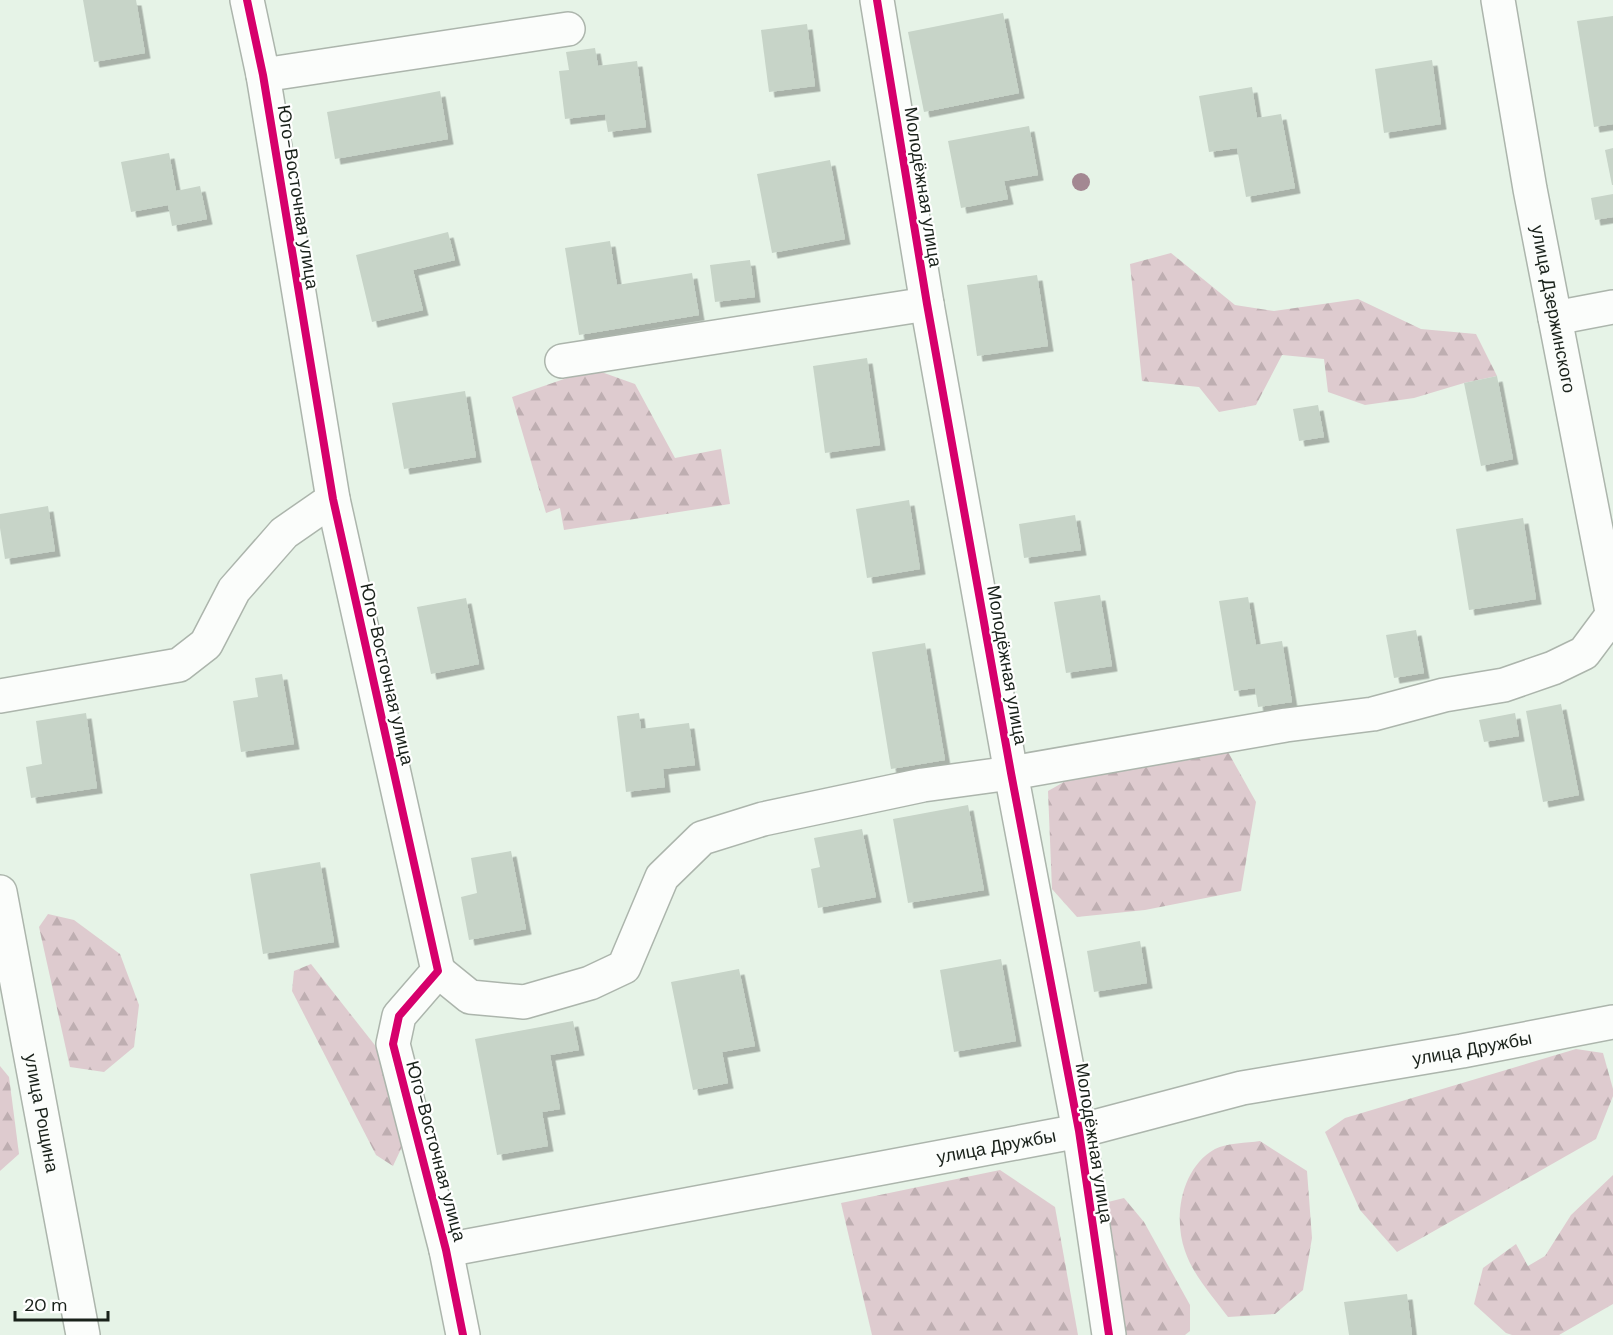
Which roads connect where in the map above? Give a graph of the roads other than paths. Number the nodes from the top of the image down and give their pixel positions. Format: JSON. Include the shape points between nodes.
{"nodes":[{"id":1,"x":247,"y":0,"type":"edge"},
{"id":2,"x":878,"y":0,"type":"edge"},
{"id":3,"x":1498,"y":0,"type":"edge"},
{"id":4,"x":568,"y":29,"type":"dead end"},
{"id":5,"x":263,"y":75,"type":"junction"},
{"id":6,"x":927,"y":304,"type":"junction"},
{"id":7,"x":1613,"y":307,"type":"edge"},
{"id":8,"x":1555,"y":318,"type":"junction"},
{"id":9,"x":562,"y":361,"type":"dead end"},
{"id":10,"x":333,"y":499,"type":"junction"},
{"id":11,"x":1613,"y":616,"type":"edge"},
{"id":12,"x":0,"y":696,"type":"edge"},
{"id":13,"x":1011,"y":773,"type":"junction"},
{"id":14,"x":0,"y":892,"type":"edge"},
{"id":15,"x":438,"y":971,"type":"junction"},
{"id":16,"x":1613,"y":1022,"type":"edge"},
{"id":17,"x":1079,"y":1131,"type":"junction"},
{"id":18,"x":446,"y":1250,"type":"junction"},
{"id":19,"x":83,"y":1335,"type":"edge"},
{"id":20,"x":463,"y":1335,"type":"edge"},
{"id":21,"x":1109,"y":1335,"type":"edge"}],
"edges":[{"from":1,"to":5,"type":"street","name":"Юго-Восточная улица"},
{"from":2,"to":6,"type":"street","name":"Молодёжная улица"},
{"from":3,"to":8,"type":"street","name":"улица Дзержинского"},
{"from":4,"to":5,"type":"street"},
{"from":5,"to":10,"type":"street","name":"Юго-Восточная улица"},
{"from":6,"to":9,"type":"street"},
{"from":6,"to":13,"type":"street","name":"Молодёжная улица"},
{"from":7,"to":8,"type":"street"},
{"from":8,"to":11,"type":"street","name":"улица Дзержинского"},
{"from":10,"to":12,"type":"street","via":[[284,533],[234,590],[206,644],[179,665]]},
{"from":10,"to":15,"type":"street","name":"Юго-Восточная улица"},
{"from":11,"to":13,"type":"street","via":[[1584,653],[1504,685],[1444,695],[1373,714],[1286,725]]},
{"from":13,"to":15,"type":"street","via":[[923,785],[763,819],[702,838],[662,877],[624,966],[590,983],[524,1002],[470,997]]},
{"from":13,"to":17,"type":"street","name":"Молодёжная улица"},
{"from":14,"to":19,"type":"street","name":"улица Рощина"},
{"from":15,"to":18,"type":"street","name":"Юго-Восточная улица","via":[[399,1017],[393,1044]]},
{"from":16,"to":17,"type":"street","name":"улица Дружбы","via":[[1242,1088]]},
{"from":17,"to":18,"type":"street","name":"улица Дружбы"},
{"from":17,"to":21,"type":"street","name":"Молодёжная улица"},
{"from":18,"to":20,"type":"street","name":"Юго-Восточная улица"}]}
